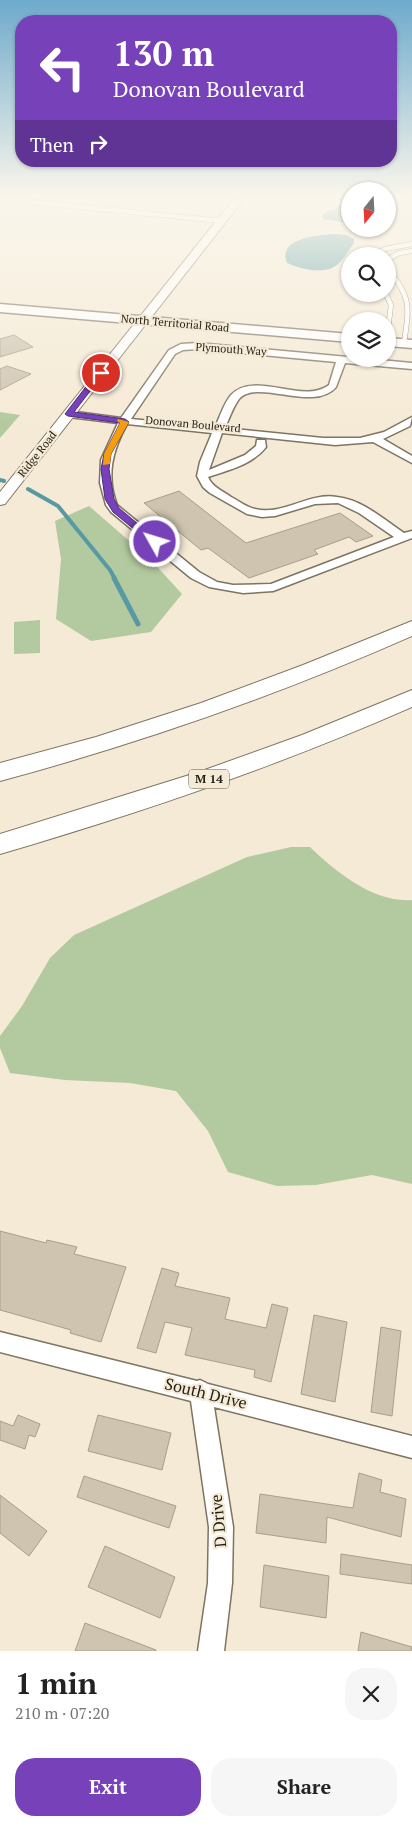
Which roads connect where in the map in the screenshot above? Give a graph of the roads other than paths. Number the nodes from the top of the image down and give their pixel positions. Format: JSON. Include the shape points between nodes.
{"nodes":[{"id":1,"x":181,"y":272,"type":"edge"},
{"id":2,"x":396,"y":279,"type":"edge"},
{"id":3,"x":0,"y":308,"type":"edge"},
{"id":4,"x":142,"y":320,"type":"junction"},
{"id":5,"x":341,"y":337,"type":"edge"},
{"id":6,"x":408,"y":343,"type":"edge"},
{"id":7,"x":341,"y":358,"type":"edge"},
{"id":8,"x":341,"y":361,"type":"edge"},
{"id":9,"x":396,"y":364,"type":"edge"},
{"id":10,"x":412,"y":366,"type":"edge"},
{"id":11,"x":65,"y":418,"type":"junction"},
{"id":12,"x":412,"y":420,"type":"edge"},
{"id":13,"x":123,"y":426,"type":"junction"},
{"id":14,"x":216,"y":434,"type":"junction"},
{"id":15,"x":374,"y":438,"type":"junction"},
{"id":16,"x":292,"y":439,"type":"junction"},
{"id":17,"x":261,"y":442,"type":"junction"},
{"id":18,"x":412,"y":460,"type":"edge"},
{"id":19,"x":202,"y":476,"type":"junction"},
{"id":20,"x":0,"y":501,"type":"edge"},
{"id":21,"x":407,"y":536,"type":"edge"},
{"id":22,"x":412,"y":628,"type":"edge"},
{"id":23,"x":412,"y":698,"type":"edge"},
{"id":24,"x":0,"y":772,"type":"edge"},
{"id":25,"x":0,"y":844,"type":"edge"},
{"id":26,"x":0,"y":1342,"type":"edge"},
{"id":27,"x":200,"y":1391,"type":"junction"},
{"id":28,"x":412,"y":1447,"type":"edge"},
{"id":29,"x":211,"y":1651,"type":"edge"}],
"edges":[{"from":1,"to":4,"type":"street","name":"Ridge Road"},
{"from":2,"to":6,"type":"lane","via":[[408,302]]},
{"from":3,"to":4,"type":"main road","name":"North Territorial Road"},
{"from":4,"to":5,"type":"main road","name":"North Territorial Road"},
{"from":4,"to":11,"type":"street","name":"Ridge Road"},
{"from":7,"to":13,"type":"street","name":"Plymouth Way","via":[[181,347],[172,352]]},
{"from":8,"to":14,"type":"street","via":[[333,385],[322,392],[305,394],[259,390],[239,394]]},
{"from":9,"to":10,"type":"street","name":"Plymouth Way"},
{"from":11,"to":13,"type":"street","name":"Donovan Boulevard"},
{"from":11,"to":20,"type":"street","name":"Ridge Road"},
{"from":12,"to":15,"type":"street","name":"Donovan Boulevard"},
{"from":13,"to":14,"type":"street","name":"Donovan Boulevard"},
{"from":13,"to":21,"type":"street","name":"Plymouth Way","via":[[108,454],[105,469],[111,504],[208,583],[240,590],[273,587]]},
{"from":14,"to":16,"type":"street","name":"Donovan Boulevard"},
{"from":14,"to":17,"type":"street","name":"Donovan Boulevard"},
{"from":14,"to":19,"type":"street"},
{"from":15,"to":16,"type":"street","name":"Donovan Boulevard","via":[[347,442]]},
{"from":15,"to":18,"type":"street"},
{"from":16,"to":17,"type":"street","name":"Donovan Boulevard"},
{"from":17,"to":19,"type":"street","via":[[257,452]]},
{"from":19,"to":21,"type":"street","via":[[209,486],[243,509],[268,514],[316,500],[339,500],[352,504]]},
{"from":22,"to":24,"type":"highway","via":[[227,702]]},
{"from":23,"to":25,"type":"highway","number":"M 14","via":[[235,770]]},
{"from":26,"to":27,"type":"street","name":"South Drive"},
{"from":27,"to":28,"type":"street","name":"South Drive"},
{"from":27,"to":29,"type":"street","name":"D Drive","via":[[221,1527],[220,1583]]}]}
